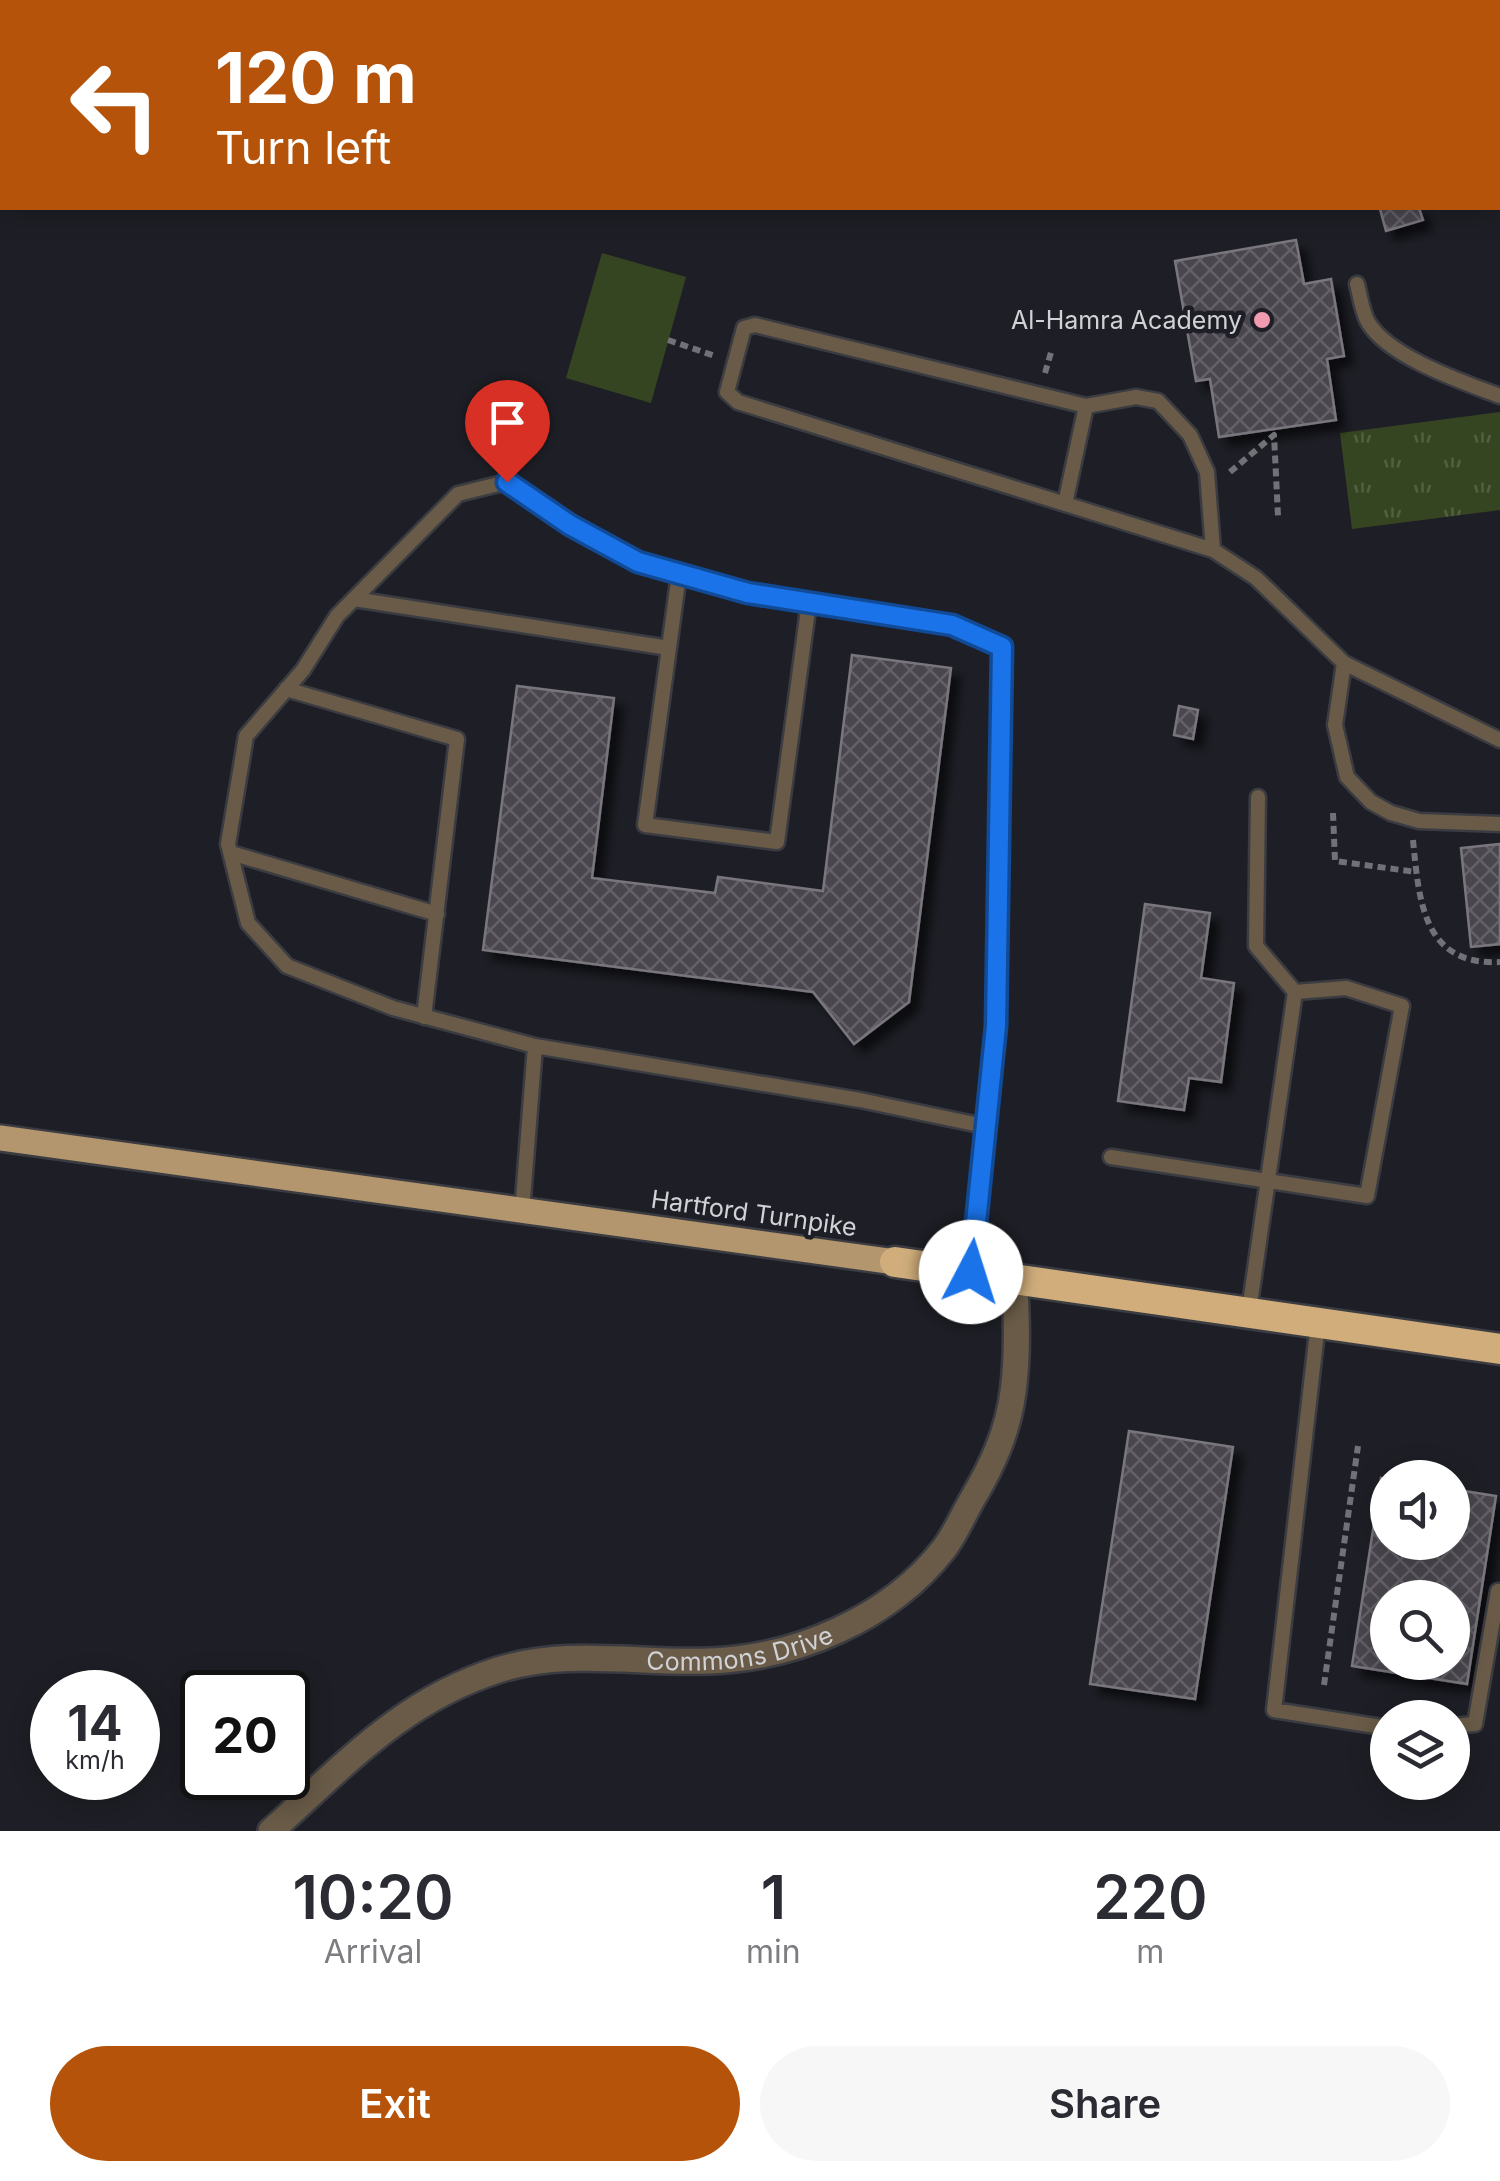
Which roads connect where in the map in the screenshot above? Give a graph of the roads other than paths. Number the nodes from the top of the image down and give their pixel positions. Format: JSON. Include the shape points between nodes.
{"nodes":[{"id":1,"x":1357,"y":284,"type":"dead end"},
{"id":2,"x":1500,"y":396,"type":"edge"},
{"id":3,"x":1086,"y":406,"type":"junction"},
{"id":4,"x":1065,"y":504,"type":"junction"},
{"id":5,"x":1212,"y":550,"type":"junction"},
{"id":6,"x":678,"y":574,"type":"junction"},
{"id":7,"x":354,"y":599,"type":"junction"},
{"id":8,"x":808,"y":602,"type":"junction"},
{"id":9,"x":668,"y":648,"type":"junction"},
{"id":10,"x":1344,"y":662,"type":"junction"},
{"id":11,"x":286,"y":689,"type":"junction"},
{"id":12,"x":1500,"y":740,"type":"edge"},
{"id":13,"x":1258,"y":797,"type":"dead end"},
{"id":14,"x":1500,"y":824,"type":"edge"},
{"id":15,"x":231,"y":854,"type":"junction"},
{"id":16,"x":437,"y":914,"type":"junction"},
{"id":17,"x":1295,"y":992,"type":"junction"},
{"id":18,"x":424,"y":1016,"type":"junction"},
{"id":19,"x":535,"y":1046,"type":"junction"},
{"id":20,"x":984,"y":1126,"type":"junction"},
{"id":21,"x":0,"y":1138,"type":"edge"},
{"id":22,"x":1111,"y":1157,"type":"dead end"},
{"id":23,"x":1270,"y":1182,"type":"junction"},
{"id":24,"x":522,"y":1212,"type":"junction"},
{"id":25,"x":895,"y":1262,"type":"joint"},
{"id":26,"x":971,"y":1272,"type":"junction"},
{"id":27,"x":1014,"y":1278,"type":"junction"},
{"id":28,"x":1248,"y":1311,"type":"junction"},
{"id":29,"x":1318,"y":1322,"type":"junction"},
{"id":30,"x":1500,"y":1349,"type":"edge"},
{"id":31,"x":1498,"y":1591,"type":"edge"},
{"id":32,"x":1470,"y":1724,"type":"edge"},
{"id":33,"x":1370,"y":1725,"type":"edge"},
{"id":34,"x":272,"y":1831,"type":"edge"}],
"edges":[{"from":1,"to":2,"type":"lane","via":[[1368,322],[1386,341],[1418,362]]},
{"from":3,"to":4,"type":"lane"},
{"from":3,"to":4,"type":"lane","via":[[755,325],[744,328],[727,392],[738,402]]},
{"from":3,"to":5,"type":"lane","via":[[1136,397],[1158,401],[1190,435],[1207,472]]},
{"from":4,"to":5,"type":"lane"},
{"from":5,"to":10,"type":"lane","via":[[1256,578]]},
{"from":6,"to":7,"type":"lane","via":[[638,562],[507,482],[458,494]]},
{"from":6,"to":8,"type":"lane"},
{"from":6,"to":9,"type":"lane"},
{"from":7,"to":9,"type":"lane"},
{"from":7,"to":11,"type":"lane"},
{"from":8,"to":9,"type":"lane","via":[[776,842],[646,825]]},
{"from":8,"to":20,"type":"lane","via":[[952,625],[1002,647],[996,1026]]},
{"from":10,"to":12,"type":"lane"},
{"from":10,"to":14,"type":"lane","via":[[1334,725],[1347,778],[1371,802],[1411,819]]},
{"from":11,"to":15,"type":"lane","via":[[246,736]]},
{"from":11,"to":16,"type":"lane","via":[[457,738]]},
{"from":13,"to":17,"type":"lane","via":[[1256,946]]},
{"from":15,"to":16,"type":"lane"},
{"from":15,"to":18,"type":"lane","via":[[248,923],[288,966]]},
{"from":16,"to":18,"type":"lane"},
{"from":17,"to":23,"type":"lane"},
{"from":17,"to":23,"type":"lane","via":[[1346,988],[1402,1006],[1367,1196]]},
{"from":18,"to":19,"type":"lane"},
{"from":19,"to":20,"type":"lane"},
{"from":19,"to":24,"type":"lane"},
{"from":20,"to":26,"type":"lane"},
{"from":21,"to":24,"type":"main road","name":"Hartford Turnpike"},
{"from":22,"to":23,"type":"lane"},
{"from":23,"to":28,"type":"lane"},
{"from":24,"to":25,"type":"main road","name":"Hartford Turnpike"},
{"from":25,"to":26,"type":"highway","name":"Hartford Turnpike"},
{"from":26,"to":27,"type":"highway","name":"Hartford Turnpike"},
{"from":27,"to":28,"type":"highway","name":"Hartford Turnpike"},
{"from":27,"to":34,"type":"street","name":"Commons Drive","via":[[1013,1395],[997,1457],[943,1550],[904,1590],[844,1628],[782,1652],[710,1661],[559,1657],[453,1687],[388,1726]]},
{"from":28,"to":29,"type":"highway","name":"Hartford Turnpike"},
{"from":29,"to":30,"type":"highway","name":"Hartford Turnpike"},
{"from":29,"to":33,"type":"lane","via":[[1274,1710]]},
{"from":31,"to":32,"type":"lane"}]}
